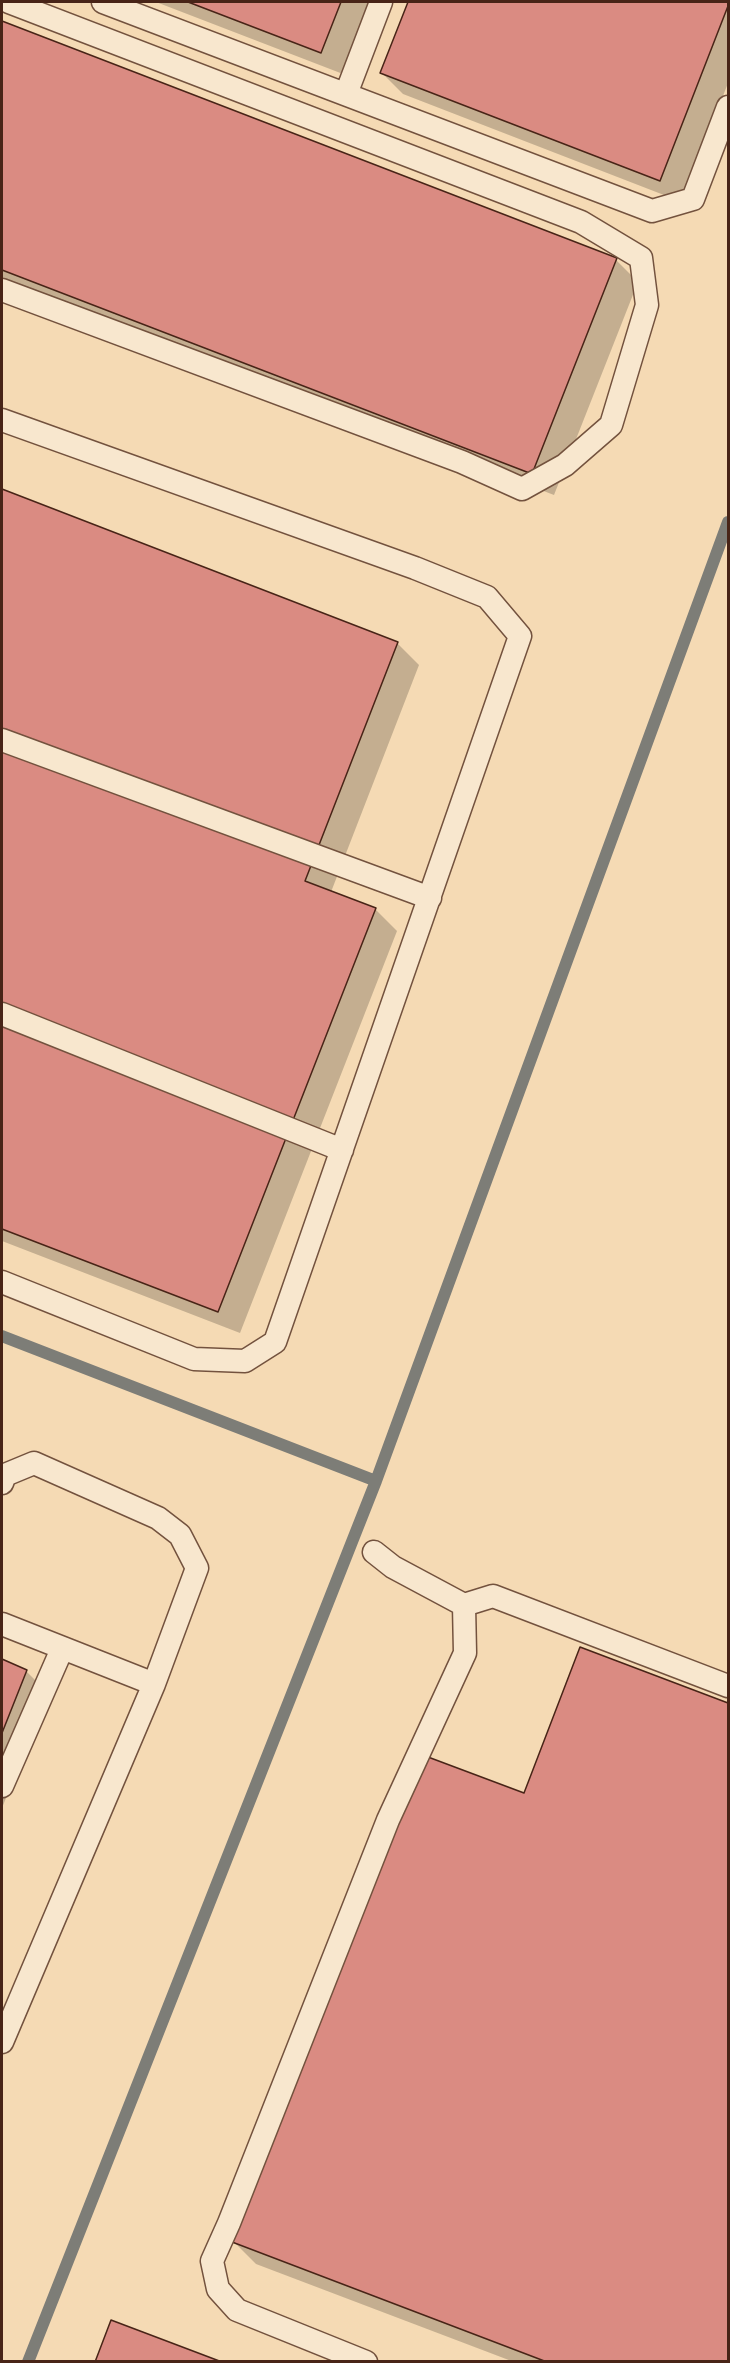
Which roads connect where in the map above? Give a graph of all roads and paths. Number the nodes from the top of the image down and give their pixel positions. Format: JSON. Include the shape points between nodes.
{"nodes":[{"id":1,"x":9,"y":2,"type":"edge"},
{"id":2,"x":103,"y":2,"type":"edge"},
{"id":3,"x":381,"y":2,"type":"edge"},
{"id":4,"x":346,"y":94,"type":"junction"},
{"id":5,"x":729,"y":107,"type":"edge"},
{"id":6,"x":2,"y":290,"type":"edge"},
{"id":7,"x":2,"y":420,"type":"edge"},
{"id":8,"x":2,"y":740,"type":"edge"},
{"id":9,"x":430,"y":898,"type":"junction"},
{"id":10,"x":2,"y":1014,"type":"edge"},
{"id":11,"x":342,"y":1150,"type":"junction"},
{"id":12,"x":2,"y":1282,"type":"edge"},
{"id":13,"x":2,"y":1483,"type":"edge"},
{"id":14,"x":374,"y":1552,"type":"dead end"},
{"id":15,"x":464,"y":1605,"type":"junction"},
{"id":16,"x":2,"y":1624,"type":"edge"},
{"id":17,"x":62,"y":1649,"type":"junction"},
{"id":18,"x":154,"y":1684,"type":"junction"},
{"id":19,"x":729,"y":1686,"type":"edge"},
{"id":20,"x":2,"y":1786,"type":"edge"},
{"id":21,"x":2,"y":2042,"type":"edge"},
{"id":22,"x":366,"y":2361,"type":"edge"}],
"edges":[{"from":1,"to":6,"type":"lane","via":[[581,222],[641,258],[647,305],[611,425],[565,465],[522,489],[462,462]]},
{"from":2,"to":4,"type":"lane"},
{"from":3,"to":4,"type":"lane"},
{"from":4,"to":5,"type":"lane","via":[[652,211],[693,199]]},
{"from":7,"to":9,"type":"lane","via":[[487,597],[520,636]]},
{"from":8,"to":9,"type":"lane"},
{"from":9,"to":11,"type":"lane"},
{"from":10,"to":11,"type":"lane"},
{"from":11,"to":12,"type":"lane","via":[[275,1342],[245,1362],[194,1359]]},
{"from":13,"to":18,"type":"lane","via":[[5,1475],[33,1463],[158,1518],[180,1536],[197,1569]]},
{"from":14,"to":15,"type":"lane","via":[[393,1567]]},
{"from":15,"to":19,"type":"lane","via":[[493,1596]]},
{"from":15,"to":22,"type":"lane","via":[[465,1653],[388,1820],[212,2261],[218,2289],[237,2310]]},
{"from":16,"to":17,"type":"lane"},
{"from":17,"to":18,"type":"lane"},
{"from":17,"to":20,"type":"lane"},
{"from":18,"to":21,"type":"lane"}]}
